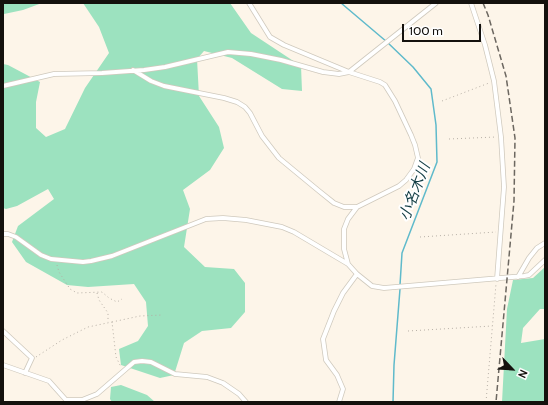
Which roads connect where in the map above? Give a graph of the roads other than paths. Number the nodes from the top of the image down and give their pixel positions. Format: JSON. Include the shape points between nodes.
{"nodes":[{"id":1,"x":250,"y":3,"type":"edge"},
{"id":2,"x":436,"y":3,"type":"edge"},
{"id":3,"x":471,"y":3,"type":"edge"},
{"id":4,"x":133,"y":70,"type":"junction"},
{"id":5,"x":349,"y":72,"type":"junction"},
{"id":6,"x":3,"y":86,"type":"edge"},
{"id":7,"x":357,"y":207,"type":"junction"},
{"id":8,"x":3,"y":234,"type":"edge"},
{"id":9,"x":545,"y":243,"type":"edge"},
{"id":10,"x":545,"y":260,"type":"edge"},
{"id":11,"x":348,"y":264,"type":"junction"},
{"id":12,"x":357,"y":274,"type":"junction"},
{"id":13,"x":518,"y":277,"type":"junction"},
{"id":14,"x":497,"y":279,"type":"junction"},
{"id":15,"x":3,"y":331,"type":"edge"},
{"id":16,"x":3,"y":365,"type":"edge"},
{"id":17,"x":25,"y":373,"type":"junction"},
{"id":18,"x":246,"y":402,"type":"edge"},
{"id":19,"x":339,"y":402,"type":"edge"}],
"edges":[{"from":1,"to":5,"type":"street","via":[[270,37]]},
{"from":2,"to":5,"type":"street"},
{"from":3,"to":14,"type":"street","via":[[494,81],[501,137],[504,187]]},
{"from":4,"to":5,"type":"street","via":[[165,67],[217,54],[241,52],[323,72]]},
{"from":4,"to":6,"type":"street","via":[[54,74]]},
{"from":4,"to":7,"type":"street","via":[[164,86],[237,102],[250,113],[262,136],[279,158],[334,203],[344,207]]},
{"from":5,"to":7,"type":"street","via":[[385,85],[411,135],[418,158],[414,169],[399,186]]},
{"from":7,"to":11,"type":"street","via":[[344,229],[344,249]]},
{"from":8,"to":11,"type":"street","via":[[16,237],[40,255],[56,260],[91,261],[206,219],[223,218],[282,227]]},
{"from":9,"to":13,"type":"street","via":[[529,258]]},
{"from":10,"to":13,"type":"street","via":[[529,275]]},
{"from":11,"to":12,"type":"street"},
{"from":12,"to":14,"type":"street","via":[[372,286],[384,288]]},
{"from":12,"to":19,"type":"street","via":[[343,293],[323,338],[326,360],[343,389]]},
{"from":13,"to":14,"type":"street"},
{"from":15,"to":17,"type":"street","via":[[32,358]]},
{"from":16,"to":17,"type":"street"},
{"from":17,"to":18,"type":"street","via":[[49,381],[66,400],[74,401],[97,394],[134,362],[151,362],[176,374],[207,377],[223,383]]}]}
